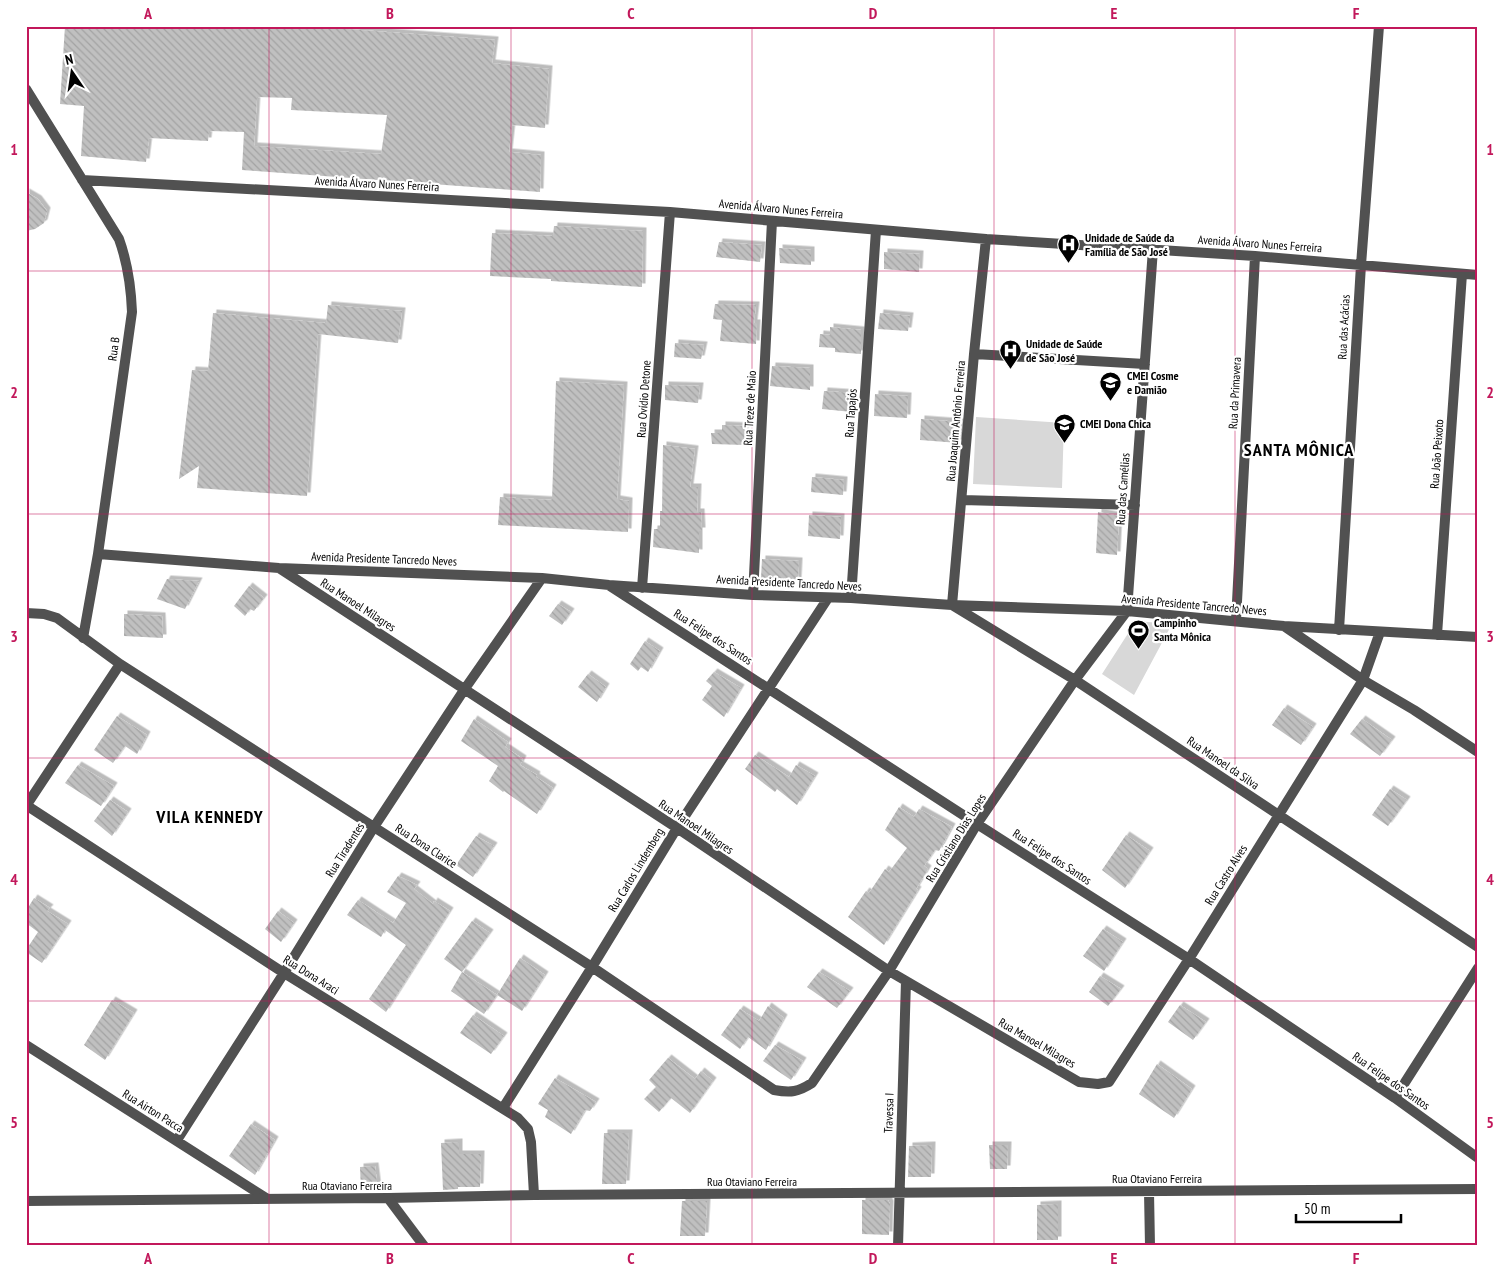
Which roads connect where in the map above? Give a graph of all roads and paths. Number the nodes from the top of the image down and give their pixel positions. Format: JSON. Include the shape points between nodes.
{"nodes":[{"id":1,"x":1379,"y":26,"type":"edge"},
{"id":2,"x":26,"y":89,"type":"edge"},
{"id":3,"x":82,"y":180,"type":"junction"},
{"id":4,"x":670,"y":212,"type":"junction"},
{"id":5,"x":772,"y":222,"type":"junction"},
{"id":6,"x":876,"y":230,"type":"junction"},
{"id":7,"x":986,"y":239,"type":"junction"},
{"id":8,"x":1153,"y":249,"type":"junction"},
{"id":9,"x":1255,"y":256,"type":"junction"},
{"id":10,"x":1360,"y":265,"type":"junction"},
{"id":11,"x":1462,"y":274,"type":"junction"},
{"id":12,"x":1478,"y":275,"type":"edge"},
{"id":13,"x":974,"y":354,"type":"junction"},
{"id":14,"x":1144,"y":364,"type":"junction"},
{"id":15,"x":962,"y":500,"type":"junction"},
{"id":16,"x":1135,"y":505,"type":"junction"},
{"id":17,"x":98,"y":554,"type":"junction"},
{"id":18,"x":279,"y":568,"type":"junction"},
{"id":19,"x":542,"y":578,"type":"junction"},
{"id":20,"x":609,"y":585,"type":"junction"},
{"id":21,"x":642,"y":588,"type":"junction"},
{"id":22,"x":753,"y":595,"type":"junction"},
{"id":23,"x":828,"y":598,"type":"junction"},
{"id":24,"x":851,"y":598,"type":"junction"},
{"id":25,"x":952,"y":605,"type":"junction"},
{"id":26,"x":1127,"y":611,"type":"junction"},
{"id":27,"x":26,"y":613,"type":"edge"},
{"id":28,"x":1236,"y":621,"type":"junction"},
{"id":29,"x":1284,"y":626,"type":"junction"},
{"id":30,"x":1339,"y":630,"type":"junction"},
{"id":31,"x":1380,"y":632,"type":"junction"},
{"id":32,"x":1437,"y":635,"type":"junction"},
{"id":33,"x":1478,"y":637,"type":"edge"},
{"id":34,"x":83,"y":638,"type":"junction"},
{"id":35,"x":120,"y":664,"type":"junction"},
{"id":36,"x":1075,"y":680,"type":"junction"},
{"id":37,"x":1363,"y":680,"type":"junction"},
{"id":38,"x":770,"y":688,"type":"junction"},
{"id":39,"x":464,"y":690,"type":"junction"},
{"id":40,"x":1478,"y":752,"type":"edge"},
{"id":41,"x":26,"y":806,"type":"edge"},
{"id":42,"x":1279,"y":815,"type":"junction"},
{"id":43,"x":977,"y":824,"type":"junction"},
{"id":44,"x":374,"y":827,"type":"junction"},
{"id":45,"x":677,"y":828,"type":"junction"},
{"id":46,"x":1478,"y":947,"type":"edge"},
{"id":47,"x":1189,"y":959,"type":"junction"},
{"id":48,"x":592,"y":967,"type":"junction"},
{"id":49,"x":1478,"y":968,"type":"edge"},
{"id":50,"x":890,"y":971,"type":"junction"},
{"id":51,"x":284,"y":973,"type":"junction"},
{"id":52,"x":906,"y":981,"type":"junction"},
{"id":53,"x":26,"y":1045,"type":"edge"},
{"id":54,"x":1109,"y":1082,"type":"joint"},
{"id":55,"x":812,"y":1083,"type":"joint"},
{"id":56,"x":1395,"y":1098,"type":"junction"},
{"id":57,"x":503,"y":1108,"type":"junction"},
{"id":58,"x":177,"y":1140,"type":"junction"},
{"id":59,"x":1478,"y":1158,"type":"edge"},
{"id":60,"x":1478,"y":1190,"type":"edge"},
{"id":61,"x":1149,"y":1192,"type":"junction"},
{"id":62,"x":899,"y":1194,"type":"junction"},
{"id":63,"x":534,"y":1195,"type":"junction"},
{"id":64,"x":266,"y":1198,"type":"junction"},
{"id":65,"x":388,"y":1198,"type":"junction"},
{"id":66,"x":26,"y":1201,"type":"edge"},
{"id":67,"x":424,"y":1246,"type":"edge"},
{"id":68,"x":898,"y":1246,"type":"edge"},
{"id":69,"x":1150,"y":1246,"type":"edge"}],
"edges":[{"from":1,"to":10,"type":"street","name":"Rua das Acácias"},
{"from":2,"to":3,"type":"street","name":"Rua B"},
{"from":3,"to":4,"type":"street","name":"Avenida Álvaro Nunes Ferreira"},
{"from":3,"to":17,"type":"street","name":"Rua B","via":[[119,240],[126,260],[131,302]]},
{"from":4,"to":5,"type":"street","name":"Avenida Álvaro Nunes Ferreira"},
{"from":4,"to":21,"type":"street","name":"Rua Ovídio Detone"},
{"from":5,"to":6,"type":"street","name":"Avenida Álvaro Nunes Ferreira"},
{"from":5,"to":22,"type":"street","name":"Rua Treze de Maio"},
{"from":6,"to":7,"type":"street","name":"Avenida Álvaro Nunes Ferreira"},
{"from":6,"to":24,"type":"street","name":"Rua Tapajós"},
{"from":7,"to":8,"type":"street","name":"Avenida Álvaro Nunes Ferreira"},
{"from":7,"to":13,"type":"street","name":"Rua Joaquim Antônio Ferreira"},
{"from":8,"to":9,"type":"street","name":"Avenida Álvaro Nunes Ferreira"},
{"from":8,"to":14,"type":"street","name":"Rua das Camélias"},
{"from":9,"to":10,"type":"street","name":"Avenida Álvaro Nunes Ferreira"},
{"from":9,"to":28,"type":"street","name":"Rua da Primavera"},
{"from":10,"to":11,"type":"street","name":"Avenida Álvaro Nunes Ferreira"},
{"from":10,"to":30,"type":"street","name":"Rua das Acácias"},
{"from":11,"to":12,"type":"street","name":"Avenida Álvaro Nunes Ferreira"},
{"from":11,"to":32,"type":"street","name":"Rua João Peixoto"},
{"from":13,"to":14,"type":"street"},
{"from":13,"to":15,"type":"street","name":"Rua Joaquim Antônio Ferreira"},
{"from":14,"to":16,"type":"street","name":"Rua das Camélias"},
{"from":15,"to":16,"type":"street"},
{"from":15,"to":25,"type":"street","name":"Rua Joaquim Antônio Ferreira"},
{"from":16,"to":26,"type":"street","name":"Rua das Camélias"},
{"from":17,"to":18,"type":"street","name":"Avenida Presidente Tancredo Neves"},
{"from":17,"to":34,"type":"street","name":"Rua B"},
{"from":18,"to":19,"type":"street","name":"Avenida Presidente Tancredo Neves"},
{"from":18,"to":39,"type":"street","name":"Rua Manoel Milagres"},
{"from":19,"to":20,"type":"street","name":"Avenida Presidente Tancredo Neves"},
{"from":19,"to":39,"type":"street","name":"Rua Tiradentes"},
{"from":20,"to":21,"type":"street","name":"Avenida Presidente Tancredo Neves"},
{"from":20,"to":38,"type":"street","name":"Rua Felipe dos Santos"},
{"from":21,"to":22,"type":"street","name":"Avenida Presidente Tancredo Neves"},
{"from":22,"to":23,"type":"street","name":"Avenida Presidente Tancredo Neves"},
{"from":23,"to":24,"type":"street","name":"Avenida Presidente Tancredo Neves"},
{"from":23,"to":38,"type":"street","name":"Rua Carlos Lindemberg"},
{"from":24,"to":25,"type":"street","name":"Avenida Presidente Tancredo Neves"},
{"from":25,"to":26,"type":"street","name":"Avenida Presidente Tancredo Neves"},
{"from":25,"to":36,"type":"street","name":"Rua Manoel da Silva"},
{"from":26,"to":28,"type":"street","name":"Avenida Presidente Tancredo Neves"},
{"from":26,"to":36,"type":"street","name":"Rua Cristiano Dias Lopes"},
{"from":27,"to":34,"type":"street","name":"Rua Dona Clarice","via":[[57,618]]},
{"from":28,"to":29,"type":"street","name":"Avenida Presidente Tancredo Neves"},
{"from":29,"to":30,"type":"street","name":"Avenida Presidente Tancredo Neves"},
{"from":29,"to":37,"type":"street"},
{"from":30,"to":31,"type":"street","name":"Avenida Presidente Tancredo Neves"},
{"from":31,"to":32,"type":"street","name":"Avenida Presidente Tancredo Neves"},
{"from":31,"to":37,"type":"street","name":"Rua Castro Alves"},
{"from":32,"to":33,"type":"street","name":"Avenida Presidente Tancredo Neves"},
{"from":34,"to":35,"type":"street","name":"Rua Dona Clarice"},
{"from":35,"to":41,"type":"street"},
{"from":35,"to":44,"type":"street","name":"Rua Dona Clarice"},
{"from":36,"to":42,"type":"street","name":"Rua Manoel da Silva"},
{"from":36,"to":43,"type":"street","name":"Rua Cristiano Dias Lopes"},
{"from":37,"to":40,"type":"street"},
{"from":37,"to":42,"type":"street","name":"Rua Castro Alves"},
{"from":38,"to":43,"type":"street","name":"Rua Felipe dos Santos"},
{"from":38,"to":45,"type":"street","name":"Rua Carlos Lindemberg"},
{"from":39,"to":44,"type":"street","name":"Rua Tiradentes"},
{"from":39,"to":45,"type":"street","name":"Rua Manoel Milagres"},
{"from":41,"to":51,"type":"street","name":"Rua Dona Araci"},
{"from":42,"to":46,"type":"street","name":"Rua Manoel da Silva"},
{"from":42,"to":47,"type":"street","name":"Rua Castro Alves"},
{"from":43,"to":47,"type":"street","name":"Rua Felipe dos Santos"},
{"from":43,"to":50,"type":"street","name":"Rua Cristiano Dias Lopes"},
{"from":44,"to":48,"type":"street","name":"Rua Dona Clarice"},
{"from":44,"to":51,"type":"street","name":"Rua Tiradentes"},
{"from":45,"to":48,"type":"street","name":"Rua Carlos Lindemberg"},
{"from":45,"to":50,"type":"street","name":"Rua Manoel Milagres"},
{"from":47,"to":54,"type":"street","name":"Rua Castro Alves"},
{"from":47,"to":56,"type":"street","name":"Rua Felipe dos Santos"},
{"from":48,"to":55,"type":"street","name":"Rua Dona Clarice","via":[[774,1090],[800,1091]]},
{"from":48,"to":57,"type":"street","name":"Rua Carlos Lindemberg"},
{"from":49,"to":56,"type":"street"},
{"from":50,"to":52,"type":"street","name":"Rua Manoel Milagres"},
{"from":50,"to":55,"type":"street","name":"Rua Cristiano Dias Lopes"},
{"from":51,"to":57,"type":"street","name":"Rua Dona Araci"},
{"from":51,"to":58,"type":"street","name":"Rua Tiradentes"},
{"from":52,"to":54,"type":"street","name":"Rua Manoel Milagres","via":[[1078,1082]]},
{"from":52,"to":62,"type":"street","name":"Travessa I"},
{"from":53,"to":58,"type":"street","name":"Rua Airton Pacca"},
{"from":56,"to":59,"type":"street","name":"Rua Felipe dos Santos"},
{"from":57,"to":63,"type":"street","name":"Rua Dona Araci","via":[[528,1129]]},
{"from":58,"to":64,"type":"street","name":"Rua Airton Pacca"},
{"from":60,"to":61,"type":"street","name":"Rua Otaviano Ferreira"},
{"from":61,"to":62,"type":"street","name":"Rua Otaviano Ferreira"},
{"from":61,"to":69,"type":"street"},
{"from":62,"to":63,"type":"street","name":"Rua Otaviano Ferreira"},
{"from":62,"to":68,"type":"street","name":"Travessa I"},
{"from":63,"to":65,"type":"street","name":"Rua Otaviano Ferreira"},
{"from":64,"to":65,"type":"street","name":"Rua Otaviano Ferreira"},
{"from":64,"to":66,"type":"street","name":"Rua Otaviano Ferreira"},
{"from":65,"to":67,"type":"street"}]}
